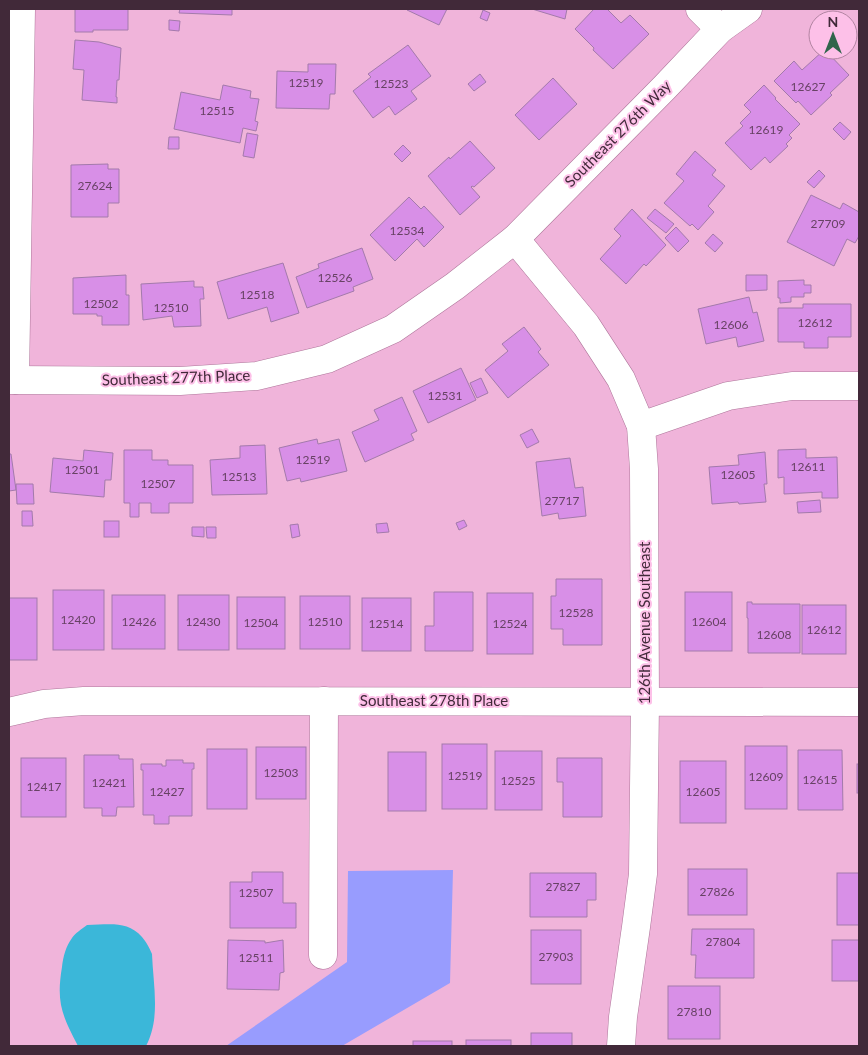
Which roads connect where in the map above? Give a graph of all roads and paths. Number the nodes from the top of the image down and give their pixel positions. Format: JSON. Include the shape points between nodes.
{"nodes":[{"id":1,"x":21,"y":9,"type":"edge"},
{"id":2,"x":700,"y":9,"type":"edge"},
{"id":3,"x":748,"y":9,"type":"edge"},
{"id":4,"x":720,"y":29,"type":"junction"},
{"id":5,"x":515,"y":239,"type":"junction"},
{"id":6,"x":12,"y":380,"type":"edge"},
{"id":7,"x":859,"y":386,"type":"edge"},
{"id":8,"x":641,"y":426,"type":"junction"},
{"id":9,"x":324,"y":701,"type":"junction"},
{"id":10,"x":645,"y":702,"type":"junction"},
{"id":11,"x":859,"y":702,"type":"edge"},
{"id":12,"x":9,"y":712,"type":"edge"},
{"id":13,"x":323,"y":954,"type":"dead end"},
{"id":14,"x":621,"y":1046,"type":"edge"}],
"edges":[{"from":1,"to":6,"type":"street"},
{"from":2,"to":4,"type":"street"},
{"from":3,"to":4,"type":"street","name":"Southeast 276th Way"},
{"from":4,"to":5,"type":"street","name":"Southeast 276th Way"},
{"from":5,"to":6,"type":"street","name":"Southeast 277th Place","via":[[393,329],[327,359],[257,376],[180,381]]},
{"from":5,"to":8,"type":"street","name":"126th Avenue Southeast","via":[[586,325],[621,379]]},
{"from":7,"to":8,"type":"street","via":[[792,386],[728,396]]},
{"from":8,"to":10,"type":"street","name":"126th Avenue Southeast"},
{"from":9,"to":10,"type":"street","name":"Southeast 278th Place"},
{"from":9,"to":12,"type":"street","name":"Southeast 278th Place","via":[[84,701],[44,704]]},
{"from":9,"to":13,"type":"street"},
{"from":10,"to":11,"type":"street","name":"Southeast 278th Place"},
{"from":10,"to":14,"type":"street","name":"126th Avenue Southeast","via":[[643,874]]}]}
